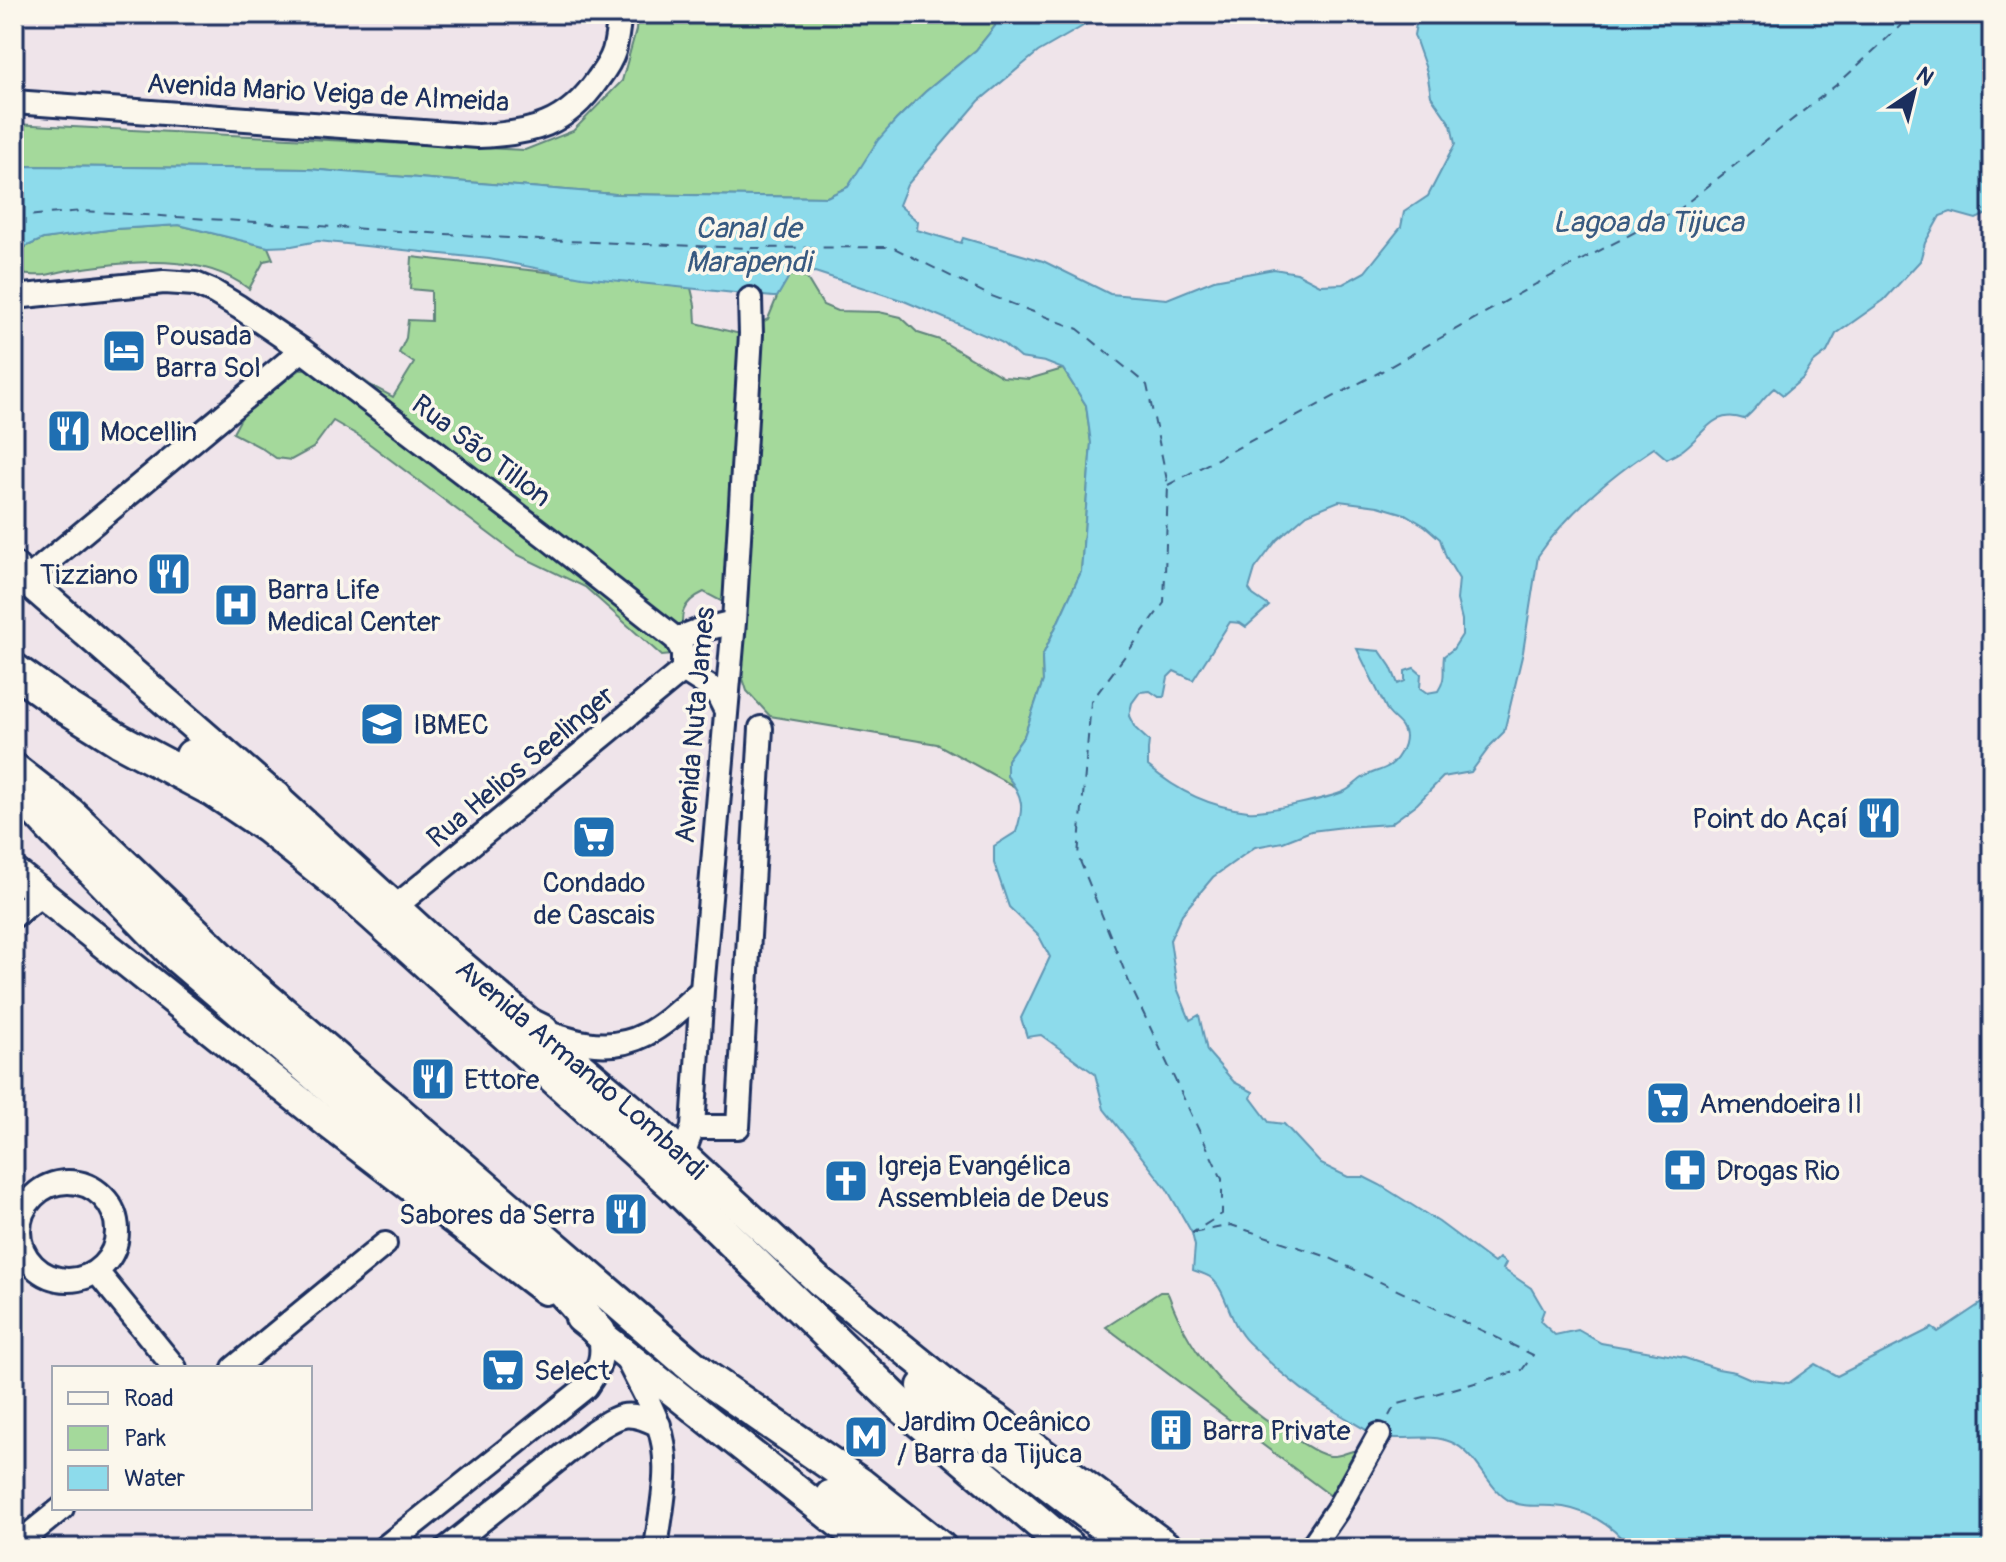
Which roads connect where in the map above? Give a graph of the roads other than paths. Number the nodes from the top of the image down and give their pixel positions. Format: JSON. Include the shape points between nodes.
{"nodes":[{"id":1,"x":620,"y":14,"type":"edge"},
{"id":2,"x":14,"y":102,"type":"edge"},
{"id":3,"x":14,"y":297,"type":"edge"},
{"id":4,"x":750,"y":299,"type":"dead end"},
{"id":5,"x":302,"y":350,"type":"junction"},
{"id":6,"x":20,"y":573,"type":"edge"},
{"id":7,"x":734,"y":622,"type":"junction"},
{"id":8,"x":676,"y":639,"type":"junction"},
{"id":9,"x":14,"y":668,"type":"edge"},
{"id":10,"x":683,"y":670,"type":"junction"},
{"id":11,"x":726,"y":711,"type":"junction"},
{"id":12,"x":761,"y":728,"type":"dead end"},
{"id":13,"x":14,"y":770,"type":"edge"},
{"id":14,"x":14,"y":786,"type":"edge"},
{"id":15,"x":275,"y":797,"type":"junction"},
{"id":16,"x":14,"y":872,"type":"edge"},
{"id":17,"x":42,"y":894,"type":"junction"},
{"id":18,"x":395,"y":907,"type":"junction"},
{"id":19,"x":14,"y":916,"type":"edge"},
{"id":20,"x":454,"y":988,"type":"junction"},
{"id":21,"x":702,"y":990,"type":"junction"},
{"id":22,"x":542,"y":1031,"type":"junction"},
{"id":23,"x":693,"y":1127,"type":"junction"},
{"id":24,"x":683,"y":1155,"type":"junction"},
{"id":25,"x":385,"y":1244,"type":"dead end"},
{"id":26,"x":97,"y":1272,"type":"junction"},
{"id":27,"x":818,"y":1280,"type":"junction"},
{"id":28,"x":599,"y":1332,"type":"junction"},
{"id":29,"x":623,"y":1352,"type":"junction"},
{"id":30,"x":173,"y":1366,"type":"edge"},
{"id":31,"x":236,"y":1366,"type":"edge"},
{"id":32,"x":659,"y":1425,"type":"junction"},
{"id":33,"x":720,"y":1428,"type":"junction"},
{"id":34,"x":1379,"y":1435,"type":"dead end"},
{"id":35,"x":60,"y":1510,"type":"edge"},
{"id":36,"x":14,"y":1547,"type":"edge"},
{"id":37,"x":384,"y":1548,"type":"edge"},
{"id":38,"x":447,"y":1548,"type":"edge"},
{"id":39,"x":656,"y":1548,"type":"edge"},
{"id":40,"x":870,"y":1548,"type":"edge"},
{"id":41,"x":904,"y":1548,"type":"edge"},
{"id":42,"x":940,"y":1548,"type":"edge"},
{"id":43,"x":1069,"y":1548,"type":"edge"},
{"id":44,"x":1124,"y":1548,"type":"edge"},
{"id":45,"x":1169,"y":1548,"type":"edge"},
{"id":46,"x":1311,"y":1548,"type":"edge"}],
"edges":[{"from":1,"to":2,"type":"street","name":"Avenida Mario Veiga de Almeida","via":[[613,54],[587,95],[551,122],[509,135]]},
{"from":3,"to":5,"type":"street","name":"Rua São Tillon","via":[[164,282],[195,284]]},
{"from":4,"to":7,"type":"street","name":"Avenida Nuta James"},
{"from":5,"to":6,"type":"street"},
{"from":5,"to":8,"type":"street","name":"Rua São Tillon"},
{"from":6,"to":15,"type":"main road","name":"Avenida Armando Lombardi"},
{"from":7,"to":8,"type":"street"},
{"from":7,"to":11,"type":"street","name":"Avenida Nuta James"},
{"from":8,"to":10,"type":"street"},
{"from":9,"to":15,"type":"highway"},
{"from":9,"to":20,"type":"highway","name":"Avenida Armando Lombardi","via":[[63,705],[268,827]]},
{"from":10,"to":11,"type":"street","via":[[716,691]]},
{"from":10,"to":18,"type":"street","name":"Rua Helios Seelinger"},
{"from":11,"to":21,"type":"street","name":"Avenida Nuta James"},
{"from":12,"to":23,"type":"street","via":[[738,1127]]},
{"from":13,"to":42,"type":"highway","via":[[70,814],[243,979],[708,1379],[861,1485]]},
{"from":14,"to":28,"type":"highway","via":[[177,956],[524,1253]]},
{"from":15,"to":18,"type":"main road","name":"Avenida Armando Lombardi"},
{"from":16,"to":17,"type":"main road"},
{"from":17,"to":19,"type":"street"},
{"from":17,"to":28,"type":"main road"},
{"from":18,"to":22,"type":"main road","name":"Avenida Armando Lombardi"},
{"from":20,"to":22,"type":"highway"},
{"from":20,"to":43,"type":"highway","name":"Avenida Armando Lombardi","via":[[675,1186],[903,1407]]},
{"from":21,"to":22,"type":"street","via":[[645,1037],[588,1044]]},
{"from":21,"to":23,"type":"street","name":"Avenida Nuta James"},
{"from":22,"to":24,"type":"main road","name":"Avenida Armando Lombardi"},
{"from":23,"to":24,"type":"street","name":"Avenida Nuta James"},
{"from":24,"to":27,"type":"main road","name":"Avenida Armando Lombardi"},
{"from":25,"to":31,"type":"street"},
{"from":26,"to":26,"type":"street","via":[[116,1242],[111,1207],[83,1184],[47,1186],[22,1212],[18,1230],[30,1263],[62,1281]]},
{"from":26,"to":30,"type":"street"},
{"from":27,"to":44,"type":"main road","via":[[863,1332],[935,1398]]},
{"from":27,"to":45,"type":"main road","name":"Avenida Armando Lombardi","via":[[953,1389]]},
{"from":28,"to":29,"type":"main road"},
{"from":28,"to":37,"type":"street","via":[[601,1360],[586,1387]]},
{"from":29,"to":32,"type":"street"},
{"from":29,"to":33,"type":"main road"},
{"from":32,"to":38,"type":"street","via":[[640,1416],[613,1419]]},
{"from":32,"to":39,"type":"street","via":[[665,1474]]},
{"from":33,"to":40,"type":"main road"},
{"from":33,"to":41,"type":"main road"},
{"from":34,"to":46,"type":"street"},
{"from":35,"to":36,"type":"street"}]}
